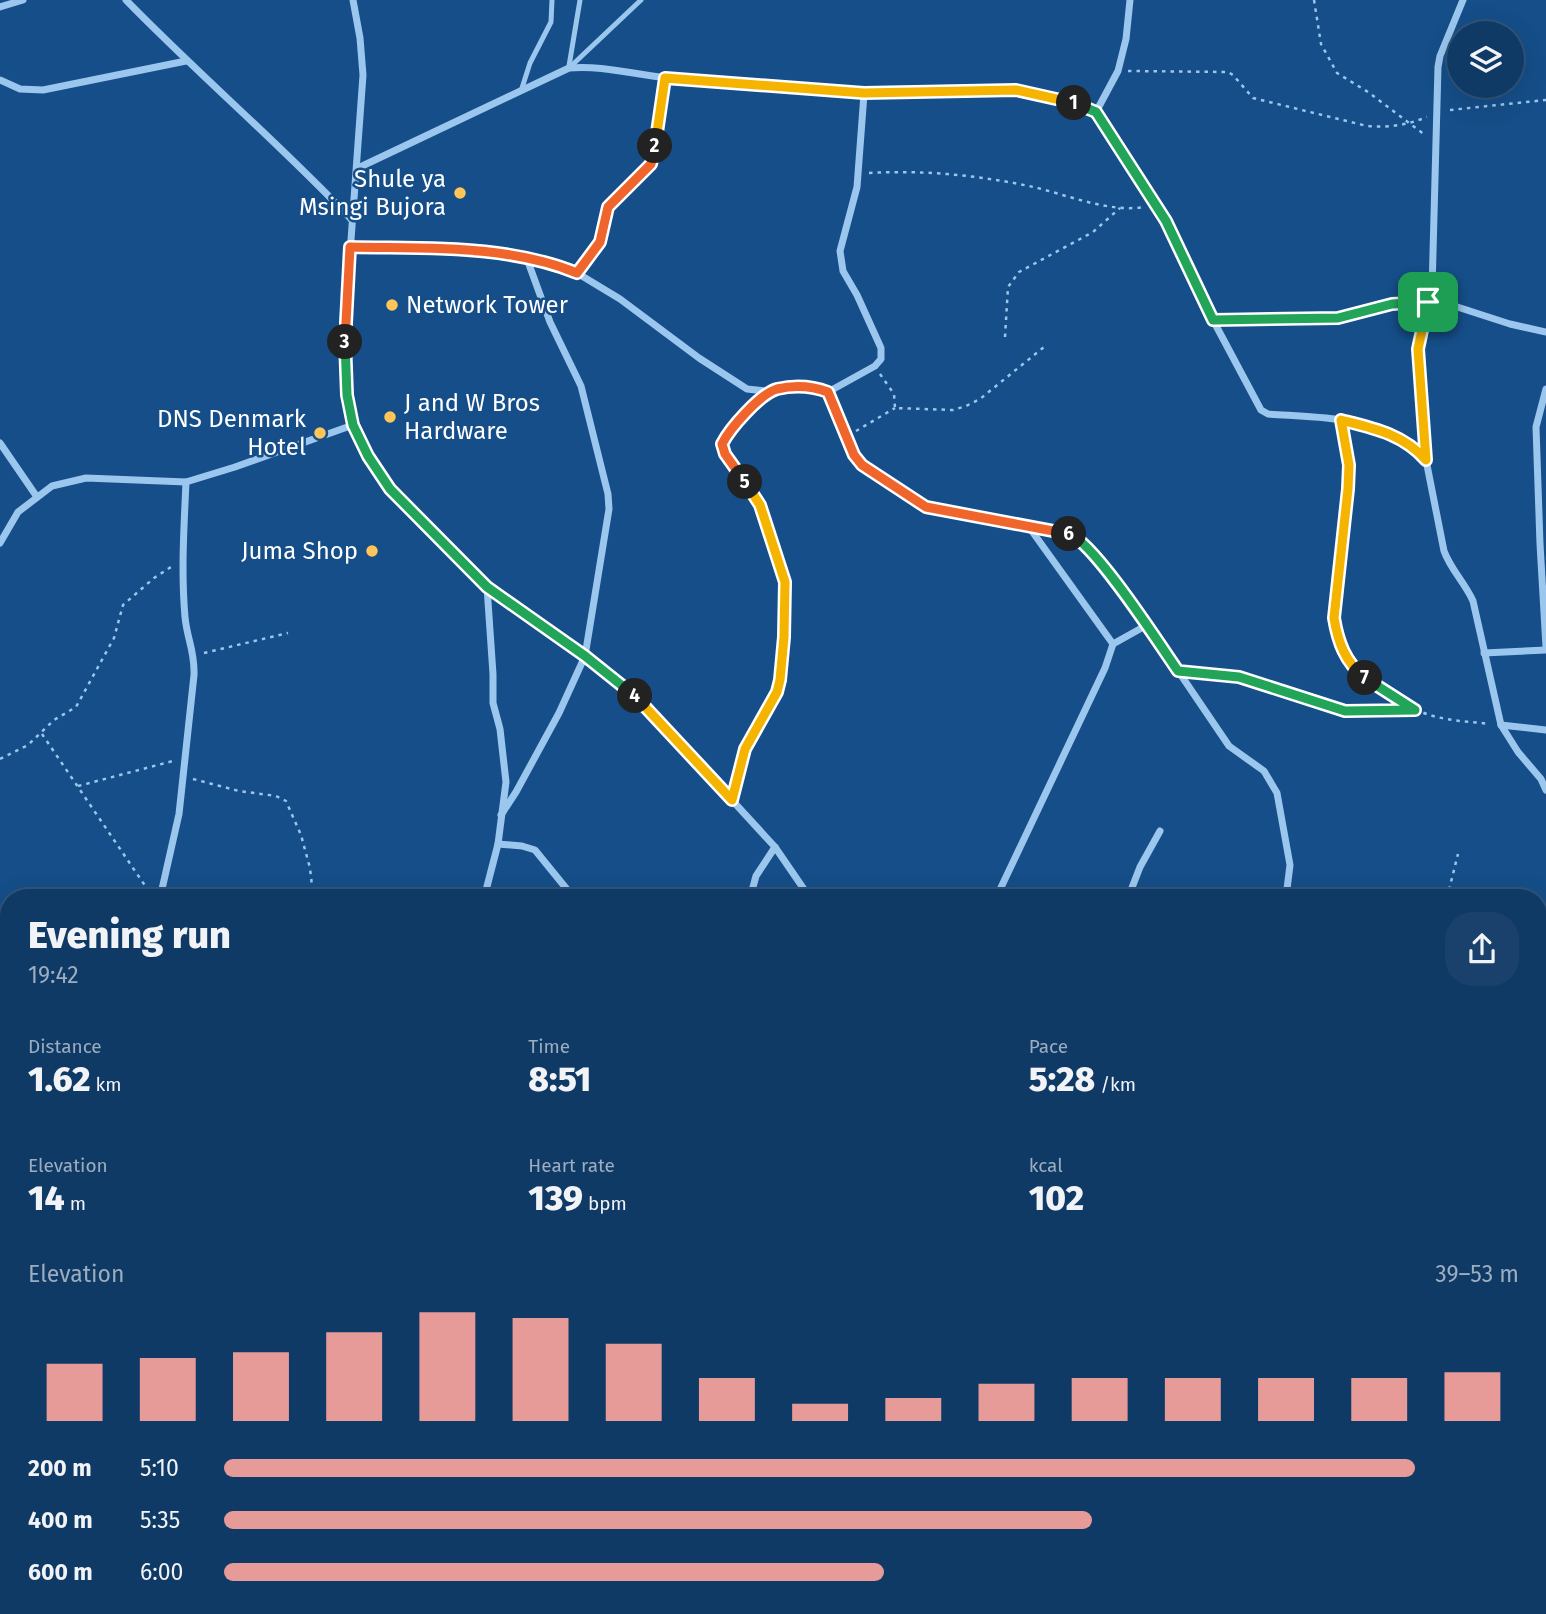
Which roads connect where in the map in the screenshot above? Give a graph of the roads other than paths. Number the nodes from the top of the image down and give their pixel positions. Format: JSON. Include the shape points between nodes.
{"nodes":[{"id":1,"x":23,"y":0,"type":"edge"},
{"id":2,"x":126,"y":0,"type":"edge"},
{"id":3,"x":353,"y":0,"type":"edge"},
{"id":4,"x":552,"y":0,"type":"edge"},
{"id":5,"x":580,"y":0,"type":"edge"},
{"id":6,"x":641,"y":0,"type":"edge"},
{"id":7,"x":1130,"y":0,"type":"edge"},
{"id":8,"x":1463,"y":0,"type":"edge"},
{"id":9,"x":0,"y":7,"type":"edge"},
{"id":10,"x":186,"y":61,"type":"junction"},
{"id":11,"x":569,"y":68,"type":"junction"},
{"id":12,"x":0,"y":80,"type":"edge"},
{"id":13,"x":522,"y":89,"type":"junction"},
{"id":14,"x":864,"y":93,"type":"junction"},
{"id":15,"x":1096,"y":112,"type":"junction"},
{"id":16,"x":358,"y":168,"type":"junction"},
{"id":17,"x":351,"y":219,"type":"junction"},
{"id":18,"x":350,"y":247,"type":"junction"},
{"id":19,"x":527,"y":259,"type":"junction"},
{"id":20,"x":1428,"y":302,"type":"junction"},
{"id":21,"x":1213,"y":320,"type":"junction"},
{"id":22,"x":1546,"y":332,"type":"edge"},
{"id":23,"x":1546,"y":389,"type":"edge"},
{"id":24,"x":828,"y":392,"type":"junction"},
{"id":25,"x":353,"y":425,"type":"junction"},
{"id":26,"x":0,"y":443,"type":"edge"},
{"id":27,"x":1426,"y":460,"type":"junction"},
{"id":28,"x":186,"y":482,"type":"junction"},
{"id":29,"x":37,"y":496,"type":"junction"},
{"id":30,"x":1029,"y":527,"type":"junction"},
{"id":31,"x":0,"y":543,"type":"edge"},
{"id":32,"x":487,"y":587,"type":"junction"},
{"id":33,"x":1147,"y":625,"type":"junction"},
{"id":34,"x":1114,"y":644,"type":"junction"},
{"id":35,"x":1546,"y":648,"type":"edge"},
{"id":36,"x":1484,"y":653,"type":"junction"},
{"id":37,"x":585,"y":656,"type":"junction"},
{"id":38,"x":1501,"y":725,"type":"junction"},
{"id":39,"x":1546,"y":730,"type":"edge"},
{"id":40,"x":1546,"y":790,"type":"edge"},
{"id":41,"x":501,"y":815,"type":"junction"},
{"id":42,"x":1160,"y":831,"type":"dead end"},
{"id":43,"x":498,"y":844,"type":"junction"},
{"id":44,"x":775,"y":847,"type":"junction"},
{"id":45,"x":162,"y":889,"type":"edge"},
{"id":46,"x":486,"y":889,"type":"edge"},
{"id":47,"x":566,"y":889,"type":"edge"},
{"id":48,"x":752,"y":889,"type":"edge"},
{"id":49,"x":804,"y":889,"type":"edge"},
{"id":50,"x":1000,"y":889,"type":"edge"},
{"id":51,"x":1131,"y":889,"type":"edge"},
{"id":52,"x":1287,"y":889,"type":"edge"}],
"edges":[{"from":1,"to":9,"type":"street"},
{"from":2,"to":10,"type":"street"},
{"from":3,"to":16,"type":"street","via":[[363,75]]},
{"from":4,"to":13,"type":"lane","via":[[551,22]]},
{"from":5,"to":11,"type":"lane"},
{"from":6,"to":11,"type":"lane"},
{"from":7,"to":15,"type":"street","via":[[1118,71]]},
{"from":8,"to":20,"type":"street","via":[[1440,56]]},
{"from":10,"to":12,"type":"street","via":[[43,90],[20,89]]},
{"from":10,"to":17,"type":"street"},
{"from":11,"to":13,"type":"street"},
{"from":11,"to":14,"type":"street","via":[[592,66],[665,78]]},
{"from":13,"to":16,"type":"street"},
{"from":14,"to":15,"type":"street","via":[[1016,90]]},
{"from":14,"to":24,"type":"street","via":[[857,187],[840,259],[881,348],[881,359]]},
{"from":15,"to":21,"type":"street","via":[[1174,236]]},
{"from":16,"to":17,"type":"street"},
{"from":17,"to":18,"type":"street"},
{"from":18,"to":19,"type":"street","via":[[458,250]]},
{"from":18,"to":25,"type":"street","via":[[344,336]]},
{"from":19,"to":24,"type":"street","via":[[577,273],[747,389],[808,386]]},
{"from":19,"to":37,"type":"street","via":[[581,386],[608,494]]},
{"from":20,"to":21,"type":"street","via":[[1392,304],[1338,318]]},
{"from":20,"to":22,"type":"street"},
{"from":20,"to":27,"type":"street","via":[[1418,349]]},
{"from":21,"to":27,"type":"street","via":[[1261,410],[1341,420],[1391,434]]},
{"from":23,"to":35,"type":"street","via":[[1536,427]]},
{"from":24,"to":30,"type":"street","via":[[862,465],[926,507]]},
{"from":25,"to":28,"type":"street"},
{"from":25,"to":32,"type":"street","via":[[390,489]]},
{"from":26,"to":29,"type":"street"},
{"from":27,"to":36,"type":"street","via":[[1444,551],[1474,601]]},
{"from":28,"to":29,"type":"street","via":[[86,478],[52,486]]},
{"from":28,"to":45,"type":"street","via":[[185,620],[194,656],[183,776]]},
{"from":29,"to":31,"type":"street","via":[[18,512]]},
{"from":30,"to":33,"type":"street","via":[[1075,536],[1090,548]]},
{"from":30,"to":34,"type":"street"},
{"from":32,"to":37,"type":"street"},
{"from":32,"to":41,"type":"street","via":[[493,702],[506,782]]},
{"from":33,"to":34,"type":"street"},
{"from":33,"to":52,"type":"street","via":[[1229,746],[1264,771],[1277,793],[1290,865]]},
{"from":34,"to":50,"type":"street"},
{"from":35,"to":36,"type":"street"},
{"from":36,"to":38,"type":"street"},
{"from":37,"to":41,"type":"street","via":[[533,762]]},
{"from":37,"to":44,"type":"street","via":[[640,700]]},
{"from":38,"to":39,"type":"street"},
{"from":38,"to":40,"type":"street"},
{"from":41,"to":43,"type":"street"},
{"from":42,"to":51,"type":"street"},
{"from":43,"to":46,"type":"street"},
{"from":43,"to":47,"type":"street","via":[[535,850]]},
{"from":44,"to":48,"type":"street"},
{"from":44,"to":49,"type":"street"}]}
